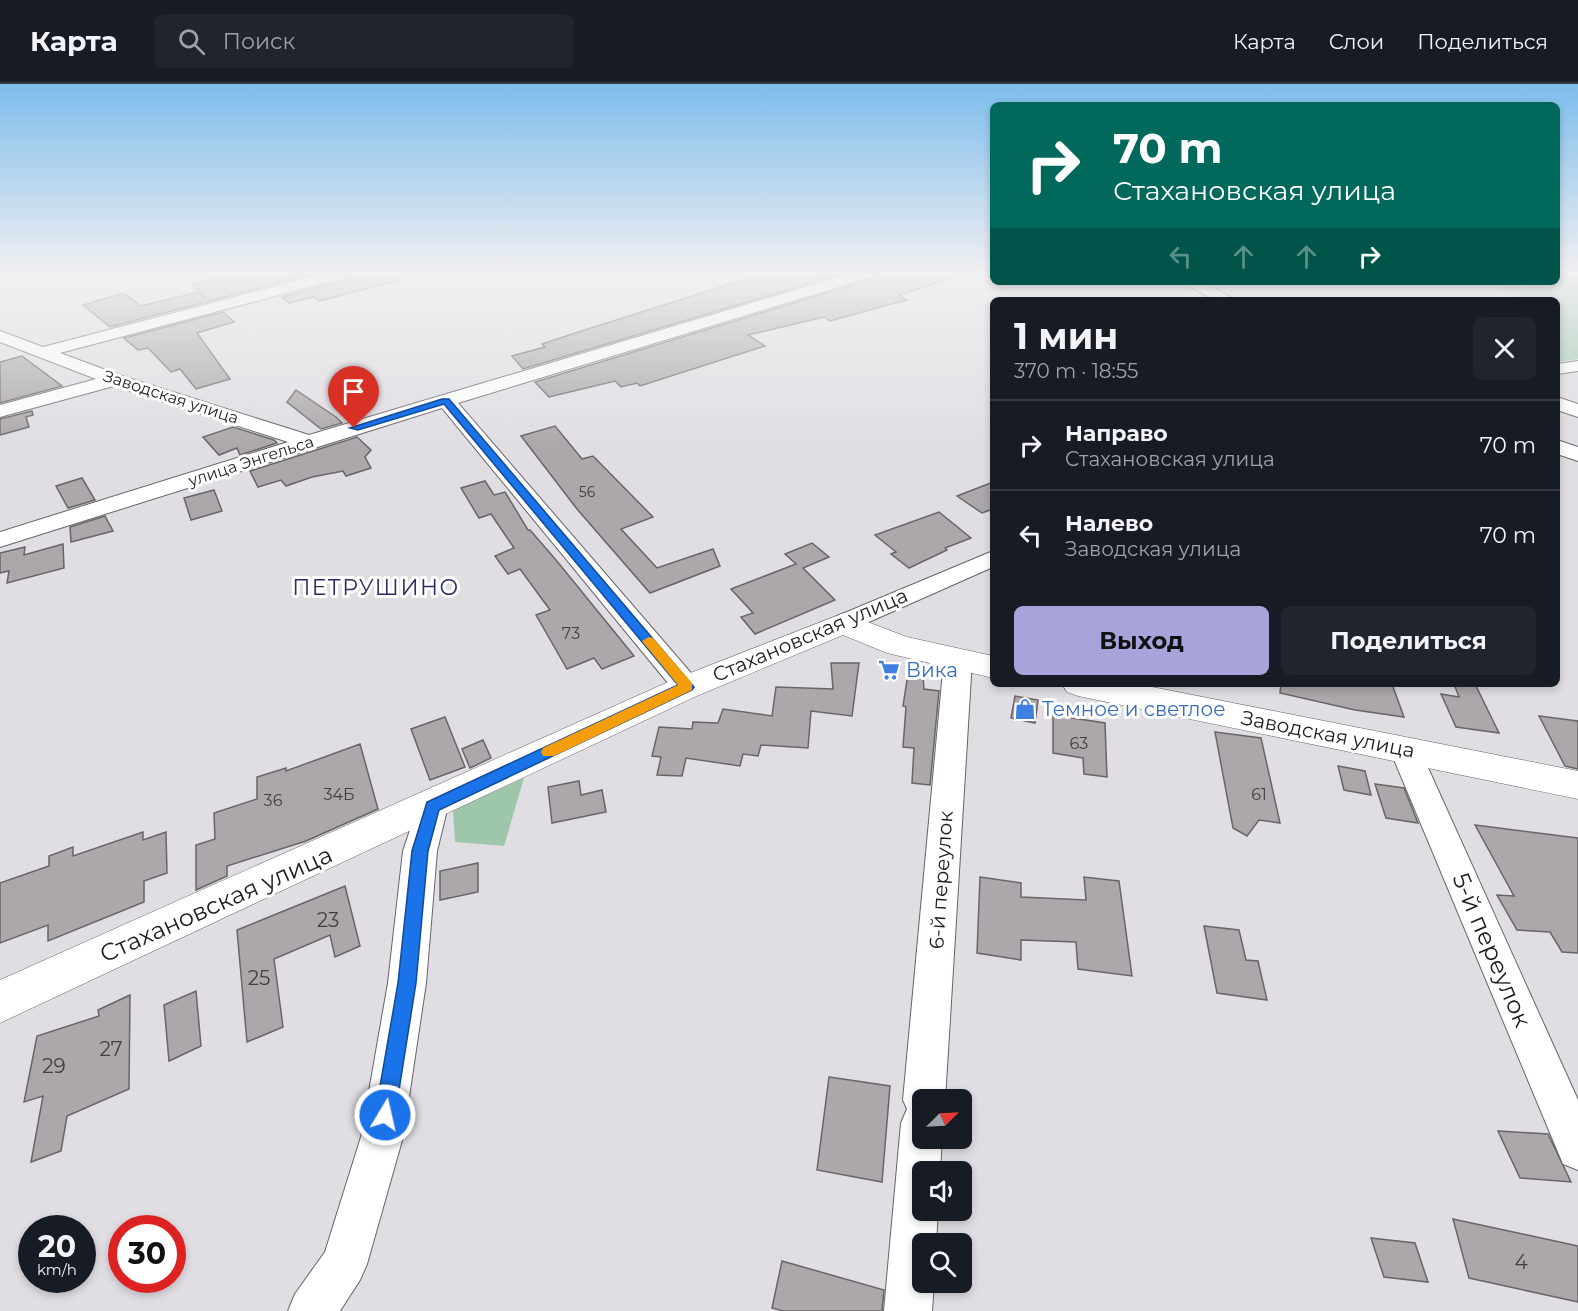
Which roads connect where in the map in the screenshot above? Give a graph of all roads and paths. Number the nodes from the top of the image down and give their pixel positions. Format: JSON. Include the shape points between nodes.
{"nodes":[{"id":1,"x":123,"y":331,"type":"edge"},
{"id":2,"x":668,"y":331,"type":"edge"},
{"id":3,"x":0,"y":336,"type":"edge"},
{"id":4,"x":43,"y":352,"type":"junction"},
{"id":5,"x":1578,"y":366,"type":"edge"},
{"id":6,"x":1560,"y":369,"type":"edge"},
{"id":7,"x":115,"y":380,"type":"junction"},
{"id":8,"x":446,"y":401,"type":"junction"},
{"id":9,"x":1560,"y":404,"type":"edge"},
{"id":10,"x":0,"y":411,"type":"edge"},
{"id":11,"x":1578,"y":411,"type":"edge"},
{"id":12,"x":309,"y":442,"type":"junction"},
{"id":13,"x":1560,"y":447,"type":"edge"},
{"id":14,"x":1578,"y":455,"type":"edge"},
{"id":15,"x":0,"y":540,"type":"edge"},
{"id":16,"x":990,"y":559,"type":"edge"},
{"id":17,"x":844,"y":623,"type":"junction"},
{"id":18,"x":958,"y":660,"type":"junction"},
{"id":19,"x":990,"y":666,"type":"edge"},
{"id":20,"x":687,"y":687,"type":"junction"},
{"id":21,"x":1093,"y":687,"type":"edge"},
{"id":22,"x":1405,"y":750,"type":"junction"},
{"id":23,"x":1578,"y":785,"type":"edge"},
{"id":24,"x":432,"y":806,"type":"junction"},
{"id":25,"x":0,"y":1002,"type":"edge"},
{"id":26,"x":925,"y":1089,"type":"edge"},
{"id":27,"x":920,"y":1149,"type":"edge"},
{"id":28,"x":1578,"y":1149,"type":"edge"},
{"id":29,"x":312,"y":1311,"type":"edge"},
{"id":30,"x":908,"y":1311,"type":"edge"}],
"edges":[{"from":1,"to":4,"type":"street"},
{"from":2,"to":8,"type":"street","name":"улица Энгельса"},
{"from":3,"to":4,"type":"street","name":"Заводская улица"},
{"from":4,"to":7,"type":"street","name":"Заводская улица"},
{"from":5,"to":6,"type":"street"},
{"from":7,"to":10,"type":"street"},
{"from":7,"to":12,"type":"street","name":"Заводская улица"},
{"from":8,"to":12,"type":"street","name":"улица Энгельса"},
{"from":8,"to":20,"type":"street"},
{"from":9,"to":11,"type":"street"},
{"from":12,"to":15,"type":"street","name":"улица Энгельса"},
{"from":13,"to":14,"type":"street"},
{"from":16,"to":17,"type":"street","name":"Стахановская улица"},
{"from":17,"to":18,"type":"street","via":[[892,645]]},
{"from":17,"to":20,"type":"street","name":"Стахановская улица"},
{"from":18,"to":19,"type":"street"},
{"from":18,"to":26,"type":"street","name":"6-й переулок"},
{"from":20,"to":24,"type":"street","name":"Стахановская улица"},
{"from":21,"to":22,"type":"street","name":"Заводская улица"},
{"from":22,"to":23,"type":"street","name":"Заводская улица"},
{"from":22,"to":28,"type":"street","name":"5-й переулок"},
{"from":24,"to":25,"type":"street","name":"Стахановская улица"},
{"from":24,"to":29,"type":"street","via":[[420,851],[407,983],[382,1137],[344,1264]]},
{"from":27,"to":30,"type":"street"}]}
